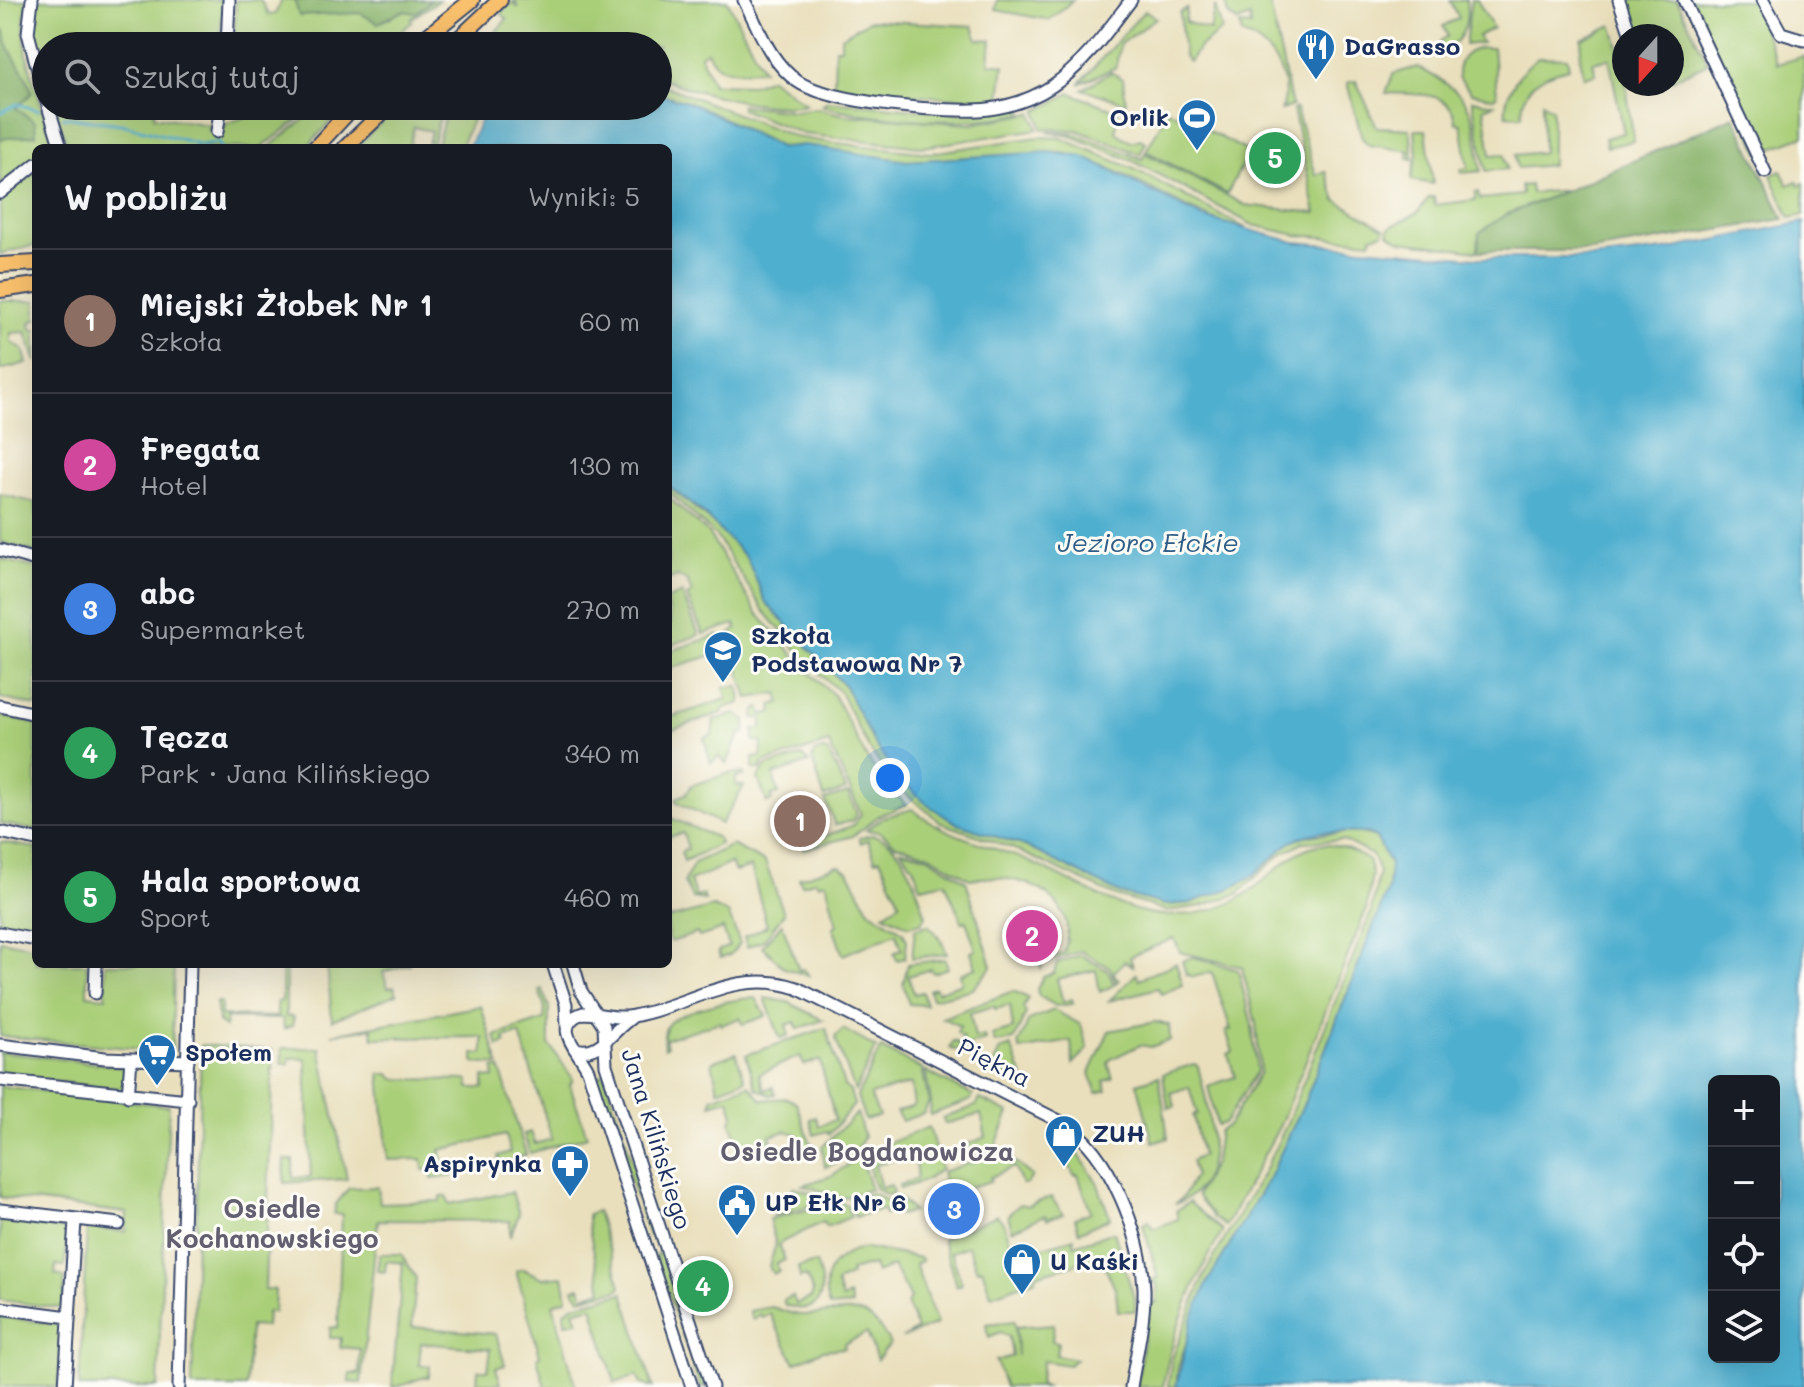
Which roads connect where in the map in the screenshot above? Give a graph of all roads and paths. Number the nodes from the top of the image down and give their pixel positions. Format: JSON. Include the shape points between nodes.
{"nodes":[{"id":1,"x":32,"y":0,"type":"edge"},
{"id":2,"x":229,"y":0,"type":"edge"},
{"id":3,"x":472,"y":0,"type":"edge"},
{"id":4,"x":500,"y":0,"type":"edge"},
{"id":5,"x":744,"y":0,"type":"edge"},
{"id":6,"x":1131,"y":0,"type":"edge"},
{"id":7,"x":1619,"y":0,"type":"edge"},
{"id":8,"x":1684,"y":0,"type":"edge"},
{"id":9,"x":1763,"y":0,"type":"edge"},
{"id":10,"x":1627,"y":24,"type":"edge"},
{"id":11,"x":228,"y":32,"type":"edge"},
{"id":12,"x":432,"y":32,"type":"edge"},
{"id":13,"x":466,"y":32,"type":"edge"},
{"id":14,"x":1804,"y":40,"type":"edge"},
{"id":15,"x":32,"y":48,"type":"edge"},
{"id":16,"x":52,"y":120,"type":"edge"},
{"id":17,"x":219,"y":120,"type":"edge"},
{"id":18,"x":341,"y":120,"type":"edge"},
{"id":19,"x":374,"y":120,"type":"edge"},
{"id":20,"x":217,"y":132,"type":"dead end"},
{"id":21,"x":60,"y":144,"type":"edge"},
{"id":22,"x":319,"y":144,"type":"edge"},
{"id":23,"x":349,"y":144,"type":"edge"},
{"id":24,"x":32,"y":167,"type":"edge"},
{"id":25,"x":1765,"y":172,"type":"dead end"},
{"id":26,"x":0,"y":193,"type":"edge"},
{"id":27,"x":32,"y":263,"type":"edge"},
{"id":28,"x":0,"y":265,"type":"edge"},
{"id":29,"x":32,"y":286,"type":"edge"},
{"id":30,"x":0,"y":290,"type":"edge"},
{"id":31,"x":0,"y":550,"type":"edge"},
{"id":32,"x":32,"y":559,"type":"edge"},
{"id":33,"x":0,"y":706,"type":"edge"},
{"id":34,"x":32,"y":713,"type":"edge"},
{"id":35,"x":0,"y":832,"type":"edge"},
{"id":36,"x":32,"y":839,"type":"edge"},
{"id":37,"x":0,"y":933,"type":"edge"},
{"id":38,"x":32,"y":939,"type":"edge"},
{"id":39,"x":96,"y":968,"type":"edge"},
{"id":40,"x":190,"y":968,"type":"edge"},
{"id":41,"x":554,"y":968,"type":"edge"},
{"id":42,"x":574,"y":968,"type":"edge"},
{"id":43,"x":95,"y":993,"type":"dead end"},
{"id":44,"x":633,"y":1016,"type":"junction"},
{"id":45,"x":599,"y":1017,"type":"junction"},
{"id":46,"x":566,"y":1032,"type":"junction"},
{"id":47,"x":604,"y":1040,"type":"junction"},
{"id":48,"x":0,"y":1045,"type":"edge"},
{"id":49,"x":574,"y":1048,"type":"junction"},
{"id":50,"x":131,"y":1059,"type":"junction"},
{"id":51,"x":188,"y":1061,"type":"junction"},
{"id":52,"x":0,"y":1080,"type":"edge"},
{"id":53,"x":128,"y":1096,"type":"junction"},
{"id":54,"x":188,"y":1100,"type":"junction"},
{"id":55,"x":0,"y":1210,"type":"edge"},
{"id":56,"x":75,"y":1220,"type":"junction"},
{"id":57,"x":119,"y":1224,"type":"dead end"},
{"id":58,"x":0,"y":1308,"type":"edge"},
{"id":59,"x":69,"y":1317,"type":"junction"},
{"id":60,"x":65,"y":1387,"type":"edge"},
{"id":61,"x":179,"y":1387,"type":"edge"},
{"id":62,"x":692,"y":1387,"type":"edge"},
{"id":63,"x":712,"y":1387,"type":"edge"},
{"id":64,"x":1131,"y":1387,"type":"edge"}],
"edges":[{"from":1,"to":15,"type":"street"},
{"from":2,"to":11,"type":"street"},
{"from":3,"to":12,"type":"main road"},
{"from":4,"to":13,"type":"main road"},
{"from":5,"to":6,"type":"street","via":[[779,65],[811,89],[850,101],[972,109],[1019,102],[1055,84]]},
{"from":7,"to":10,"type":"street"},
{"from":8,"to":25,"type":"street"},
{"from":9,"to":14,"type":"street","via":[[1781,33]]},
{"from":16,"to":21,"type":"street"},
{"from":17,"to":20,"type":"street"},
{"from":18,"to":22,"type":"main road"},
{"from":19,"to":23,"type":"main road"},
{"from":24,"to":26,"type":"street"},
{"from":27,"to":28,"type":"main road"},
{"from":29,"to":30,"type":"main road"},
{"from":31,"to":32,"type":"street"},
{"from":33,"to":34,"type":"street"},
{"from":35,"to":36,"type":"street"},
{"from":37,"to":38,"type":"street"},
{"from":39,"to":43,"type":"street"},
{"from":40,"to":51,"type":"street"},
{"from":41,"to":46,"type":"street","via":[[566,1004]]},
{"from":42,"to":45,"type":"street","via":[[581,991]]},
{"from":44,"to":45,"type":"street","name":"Piękna"},
{"from":44,"to":47,"type":"street","name":"Piękna"},
{"from":44,"to":64,"type":"street","name":"Piękna","via":[[734,983],[789,986],[1082,1135],[1111,1174],[1142,1274],[1143,1309]]},
{"from":45,"to":46,"type":"street","via":[[578,1014]]},
{"from":45,"to":47,"type":"street"},
{"from":46,"to":49,"type":"street"},
{"from":47,"to":49,"type":"street","via":[[588,1052]]},
{"from":47,"to":63,"type":"street","name":"Jana Kilińskiego","via":[[606,1065]]},
{"from":48,"to":50,"type":"street"},
{"from":49,"to":62,"type":"street","name":"Jana Kilińskiego","via":[[588,1070]]},
{"from":50,"to":51,"type":"street"},
{"from":50,"to":53,"type":"street"},
{"from":51,"to":54,"type":"street"},
{"from":52,"to":53,"type":"street"},
{"from":53,"to":54,"type":"street"},
{"from":54,"to":61,"type":"street"},
{"from":55,"to":56,"type":"street"},
{"from":56,"to":57,"type":"street"},
{"from":56,"to":59,"type":"street"},
{"from":58,"to":59,"type":"street"},
{"from":59,"to":60,"type":"street"}]}
